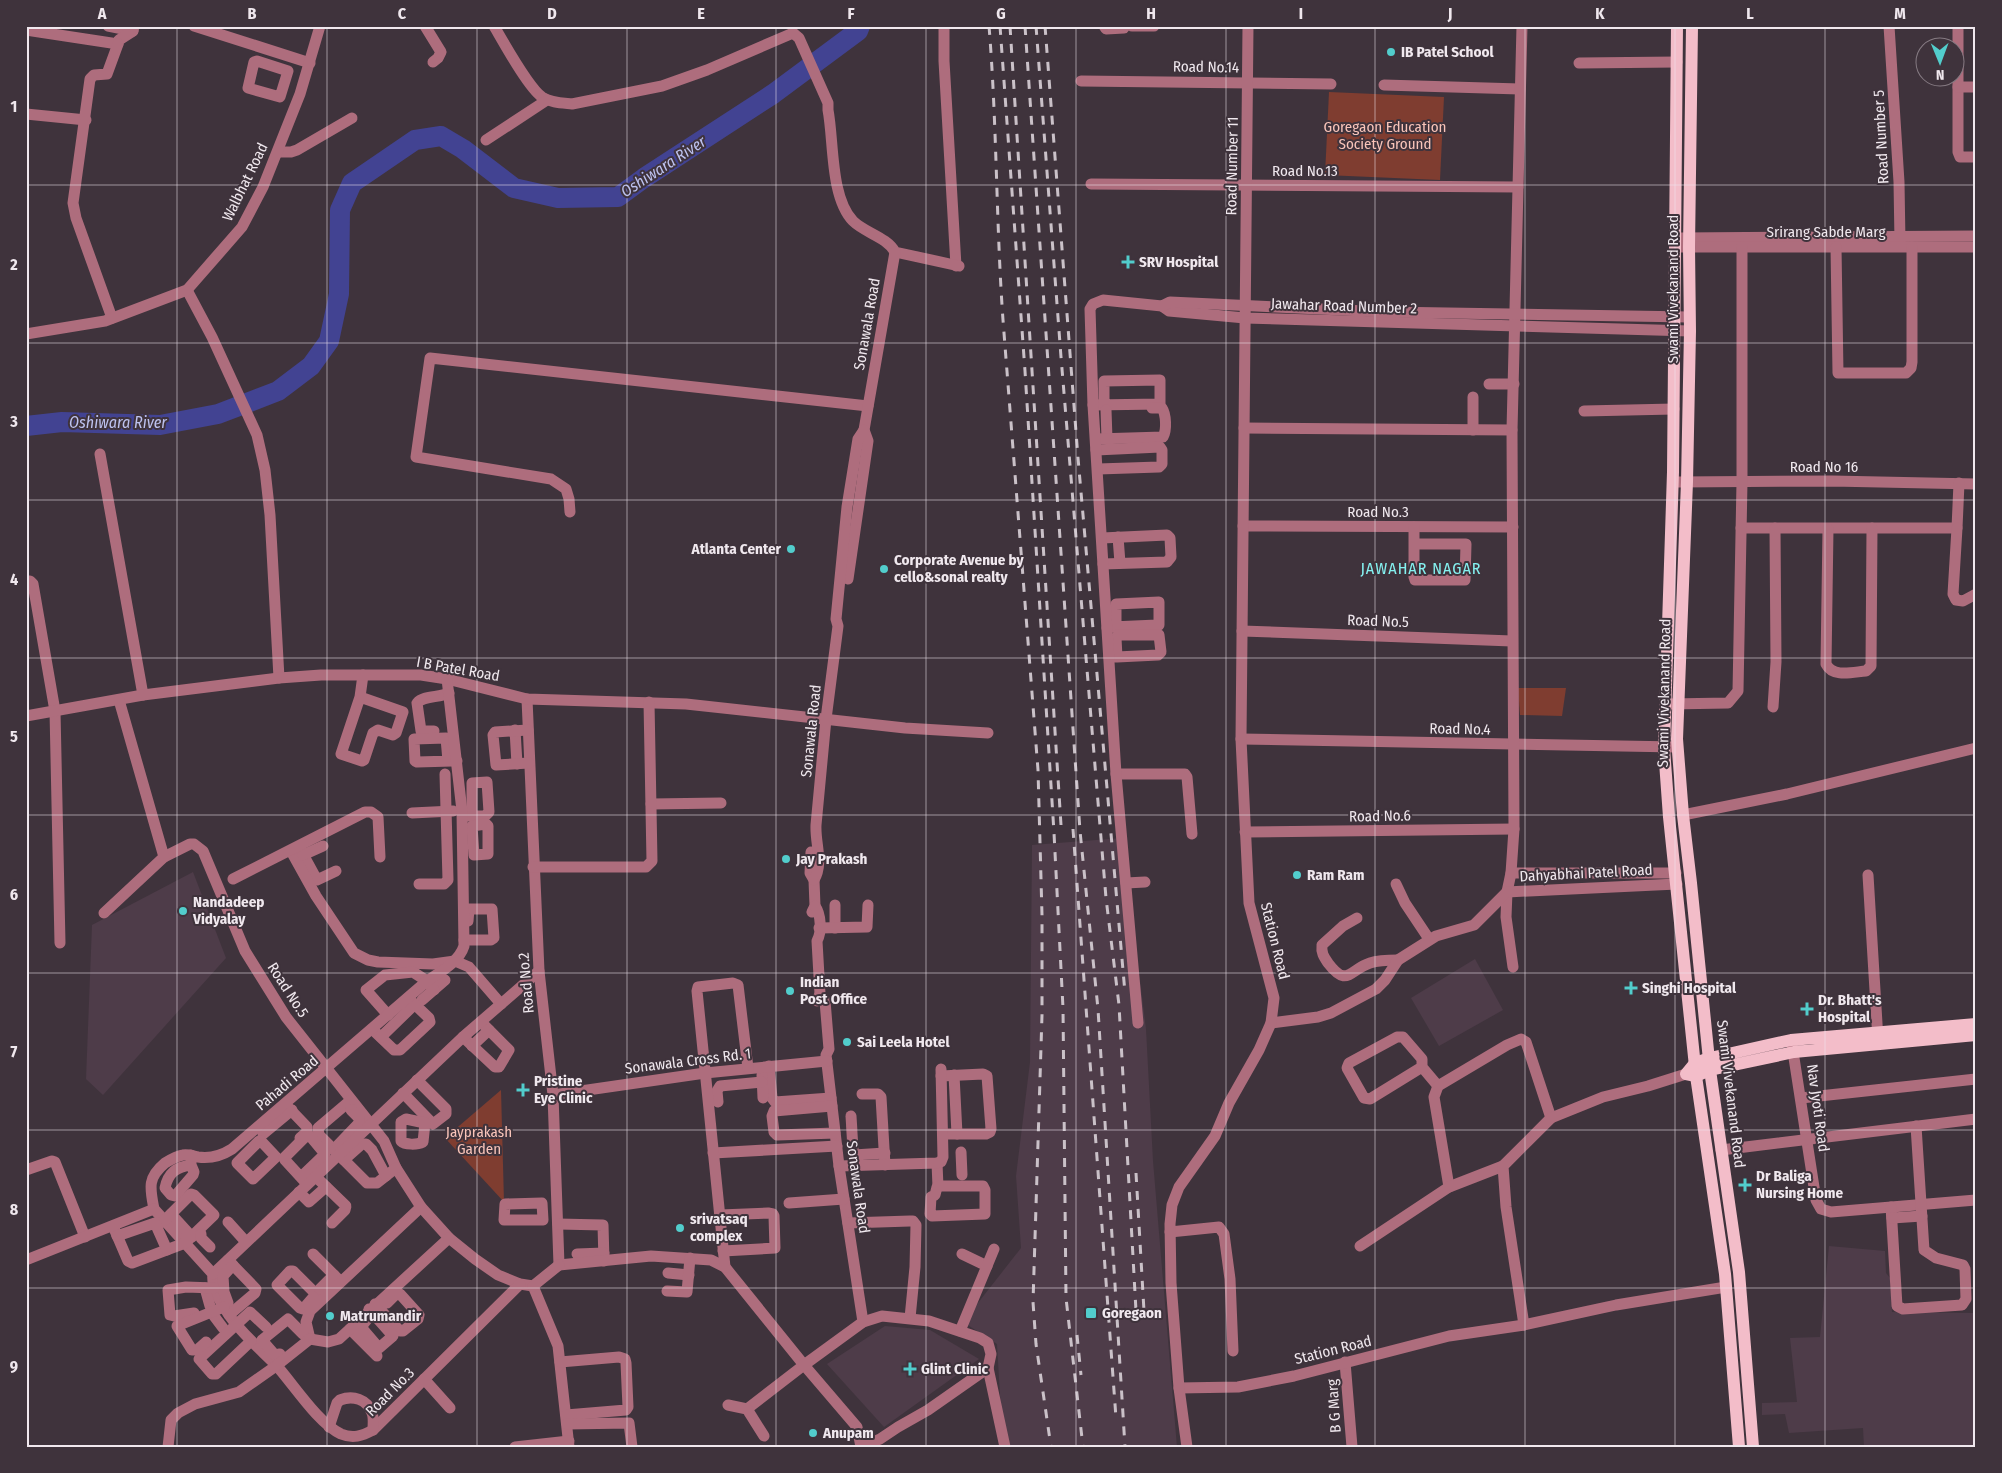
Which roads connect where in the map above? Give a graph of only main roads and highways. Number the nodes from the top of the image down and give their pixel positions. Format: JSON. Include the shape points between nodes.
{"nodes":[{"id":1,"x":1677,"y":26,"type":"edge"},
{"id":2,"x":1692,"y":26,"type":"edge"},
{"id":3,"x":1682,"y":242,"type":"junction"},
{"id":4,"x":1976,"y":1024,"type":"edge"},
{"id":5,"x":1976,"y":1035,"type":"edge"},
{"id":6,"x":1878,"y":1038,"type":"junction"},
{"id":7,"x":1695,"y":1063,"type":"junction"},
{"id":8,"x":1710,"y":1064,"type":"junction"},
{"id":9,"x":1691,"y":1075,"type":"junction"},
{"id":10,"x":1739,"y":1447,"type":"edge"},
{"id":11,"x":1753,"y":1447,"type":"edge"}],
"edges":[{"from":1,"to":3,"type":"main road","name":"Swami Vivekanand Road"},
{"from":2,"to":3,"type":"main road","name":"Swami Vivekanand Road"},
{"from":3,"to":7,"type":"main road","name":"Swami Vivekanand Road","via":[[1675,331],[1664,748]]},
{"from":3,"to":8,"type":"main road","name":"Swami Vivekanand Road","via":[[1690,331],[1677,747]]},
{"from":4,"to":6,"type":"main road"},
{"from":5,"to":6,"type":"main road"},
{"from":6,"to":8,"type":"main road","via":[[1793,1046]]},
{"from":7,"to":8,"type":"main road"},
{"from":7,"to":9,"type":"main road","name":"Swami Vivekanand Road"},
{"from":8,"to":9,"type":"main road"},
{"from":8,"to":11,"type":"main road","name":"Swami Vivekanand Road","via":[[1740,1280]]},
{"from":9,"to":10,"type":"main road","name":"Swami Vivekanand Road","via":[[1726,1274]]}]}
